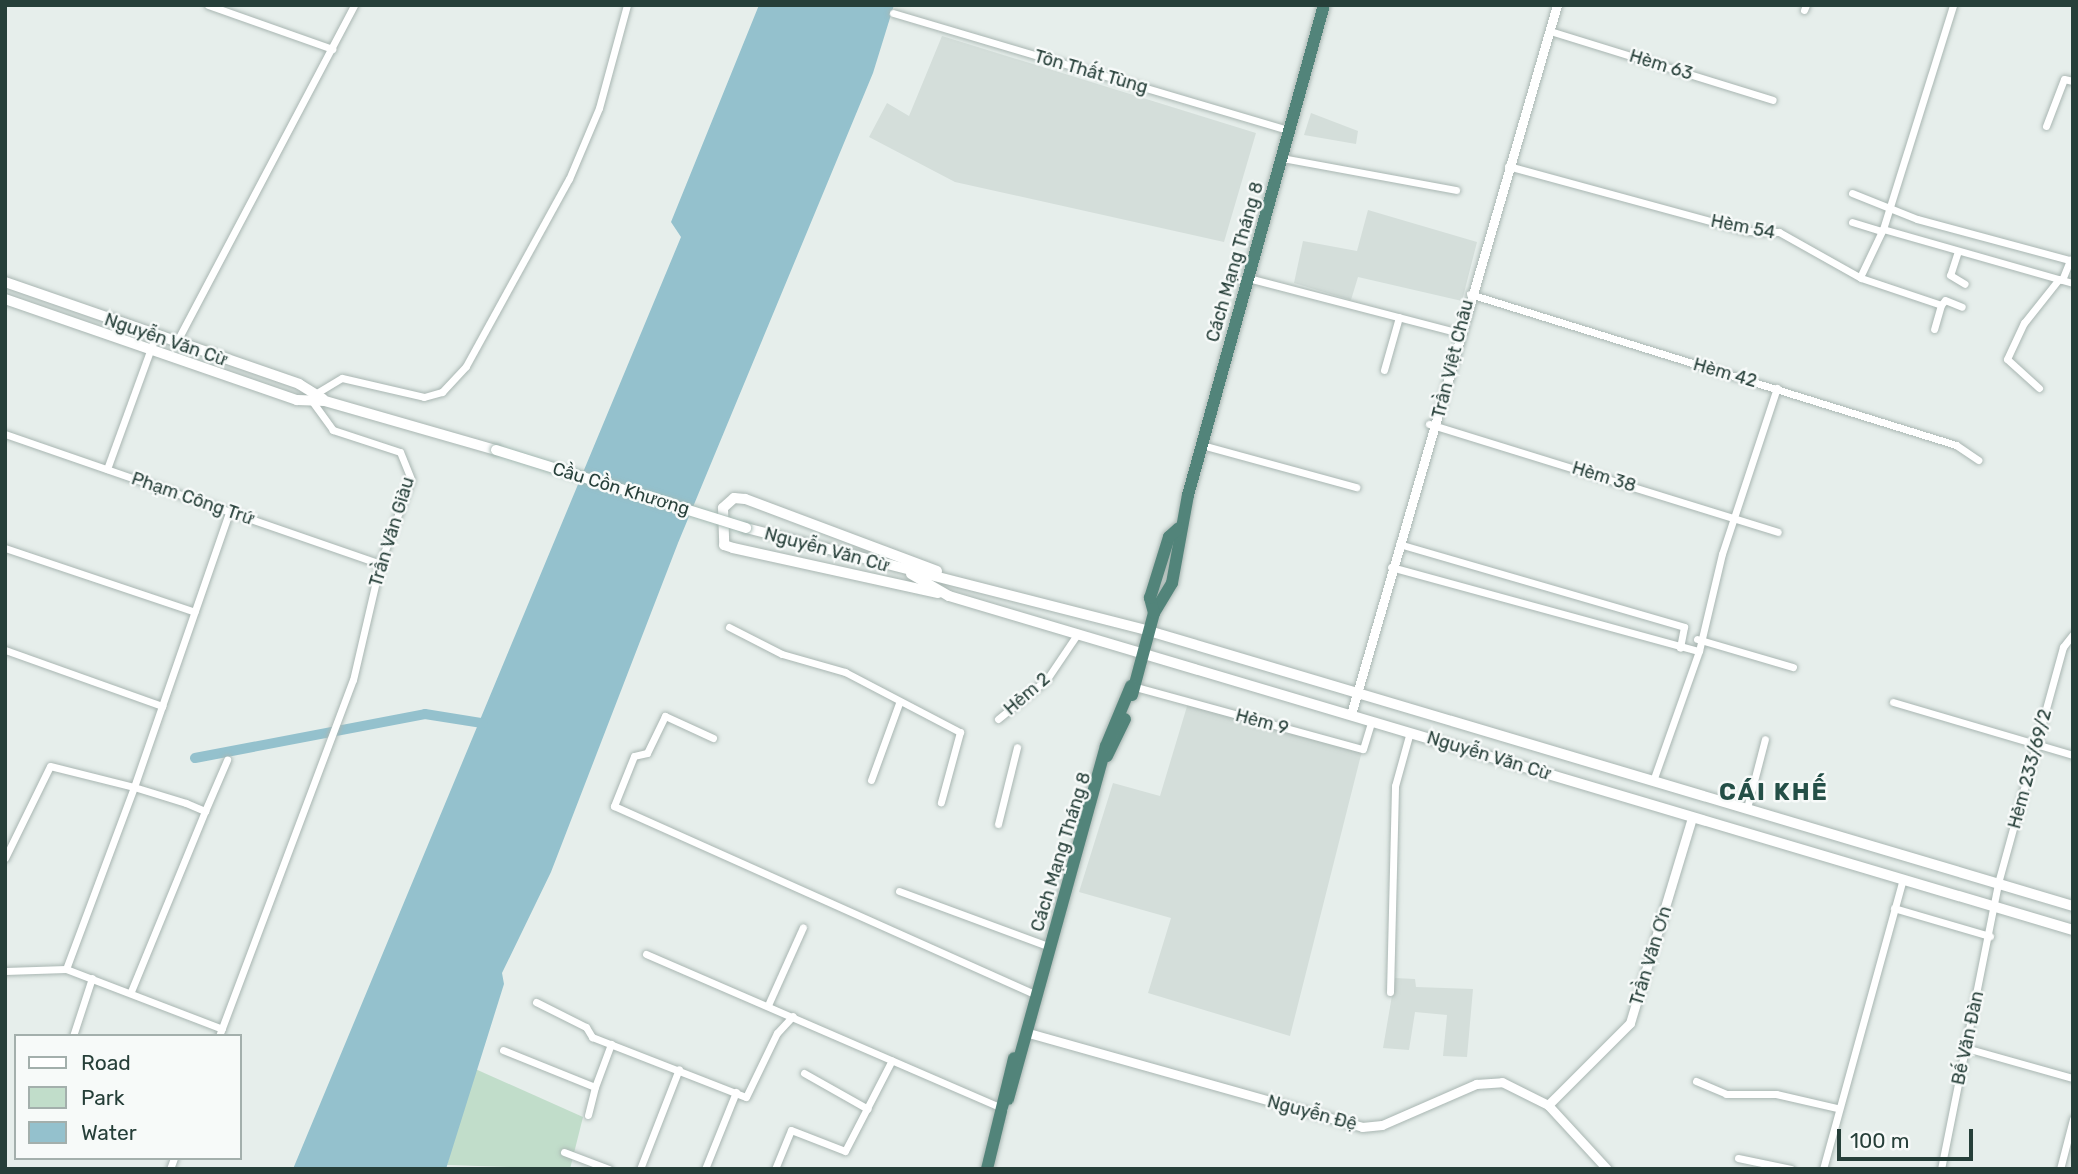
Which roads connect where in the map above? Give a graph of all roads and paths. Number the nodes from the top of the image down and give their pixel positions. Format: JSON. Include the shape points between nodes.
{"nodes":[{"id":1,"x":208,"y":5,"type":"edge"},
{"id":2,"x":354,"y":5,"type":"edge"},
{"id":3,"x":627,"y":5,"type":"edge"},
{"id":4,"x":1324,"y":5,"type":"edge"},
{"id":5,"x":1557,"y":5,"type":"edge"},
{"id":6,"x":1953,"y":5,"type":"edge"},
{"id":7,"x":893,"y":13,"type":"dead end"},
{"id":8,"x":1550,"y":31,"type":"junction"},
{"id":9,"x":332,"y":49,"type":"junction"},
{"id":10,"x":2073,"y":81,"type":"edge"},
{"id":11,"x":1773,"y":100,"type":"dead end"},
{"id":12,"x":2046,"y":126,"type":"dead end"},
{"id":13,"x":1289,"y":130,"type":"junction"},
{"id":14,"x":1282,"y":158,"type":"junction"},
{"id":15,"x":1507,"y":166,"type":"junction"},
{"id":16,"x":1456,"y":190,"type":"dead end"},
{"id":17,"x":1852,"y":193,"type":"dead end"},
{"id":18,"x":1889,"y":209,"type":"junction"},
{"id":19,"x":1852,"y":222,"type":"dead end"},
{"id":20,"x":1883,"y":230,"type":"junction"},
{"id":21,"x":1958,"y":251,"type":"junction"},
{"id":22,"x":2071,"y":261,"type":"edge"},
{"id":23,"x":1862,"y":273,"type":"junction"},
{"id":24,"x":1248,"y":278,"type":"junction"},
{"id":25,"x":2060,"y":279,"type":"junction"},
{"id":26,"x":5,"y":282,"type":"edge"},
{"id":27,"x":2073,"y":283,"type":"edge"},
{"id":28,"x":1965,"y":284,"type":"dead end"},
{"id":29,"x":1469,"y":294,"type":"junction"},
{"id":30,"x":5,"y":299,"type":"edge"},
{"id":31,"x":1941,"y":305,"type":"junction"},
{"id":32,"x":1962,"y":307,"type":"dead end"},
{"id":33,"x":1399,"y":317,"type":"junction"},
{"id":34,"x":1934,"y":329,"type":"dead end"},
{"id":35,"x":1460,"y":333,"type":"junction"},
{"id":36,"x":155,"y":337,"type":"junction"},
{"id":37,"x":176,"y":344,"type":"junction"},
{"id":38,"x":150,"y":352,"type":"junction"},
{"id":39,"x":1384,"y":370,"type":"dead end"},
{"id":40,"x":1777,"y":388,"type":"junction"},
{"id":41,"x":2039,"y":388,"type":"dead end"},
{"id":42,"x":314,"y":397,"type":"junction"},
{"id":43,"x":1432,"y":424,"type":"junction"},
{"id":44,"x":5,"y":434,"type":"edge"},
{"id":45,"x":1202,"y":445,"type":"junction"},
{"id":46,"x":496,"y":450,"type":"joint"},
{"id":47,"x":1978,"y":460,"type":"dead end"},
{"id":48,"x":107,"y":469,"type":"junction"},
{"id":49,"x":1356,"y":486,"type":"dead end"},
{"id":50,"x":229,"y":512,"type":"junction"},
{"id":51,"x":1734,"y":518,"type":"junction"},
{"id":52,"x":746,"y":528,"type":"joint"},
{"id":53,"x":1778,"y":532,"type":"dead end"},
{"id":54,"x":1399,"y":544,"type":"junction"},
{"id":55,"x":5,"y":548,"type":"edge"},
{"id":56,"x":380,"y":564,"type":"junction"},
{"id":57,"x":1391,"y":567,"type":"junction"},
{"id":58,"x":909,"y":573,"type":"junction"},
{"id":59,"x":950,"y":576,"type":"junction"},
{"id":60,"x":949,"y":596,"type":"junction"},
{"id":61,"x":195,"y":612,"type":"junction"},
{"id":62,"x":729,"y":626,"type":"dead end"},
{"id":63,"x":1149,"y":631,"type":"junction"},
{"id":64,"x":1078,"y":633,"type":"junction"},
{"id":65,"x":2073,"y":634,"type":"edge"},
{"id":66,"x":1697,"y":639,"type":"junction"},
{"id":67,"x":1680,"y":648,"type":"junction"},
{"id":68,"x":5,"y":650,"type":"edge"},
{"id":69,"x":1143,"y":650,"type":"junction"},
{"id":70,"x":1699,"y":651,"type":"junction"},
{"id":71,"x":1793,"y":667,"type":"dead end"},
{"id":72,"x":1131,"y":686,"type":"junction"},
{"id":73,"x":1356,"y":694,"type":"junction"},
{"id":74,"x":1893,"y":702,"type":"dead end"},
{"id":75,"x":899,"y":703,"type":"junction"},
{"id":76,"x":162,"y":706,"type":"junction"},
{"id":77,"x":1351,"y":714,"type":"junction"},
{"id":78,"x":998,"y":719,"type":"dead end"},
{"id":79,"x":1372,"y":720,"type":"junction"},
{"id":80,"x":1410,"y":732,"type":"junction"},
{"id":81,"x":713,"y":738,"type":"dead end"},
{"id":82,"x":1765,"y":739,"type":"dead end"},
{"id":83,"x":2036,"y":744,"type":"junction"},
{"id":84,"x":1017,"y":747,"type":"dead end"},
{"id":85,"x":2073,"y":755,"type":"edge"},
{"id":86,"x":227,"y":760,"type":"dead end"},
{"id":87,"x":872,"y":780,"type":"dead end"},
{"id":88,"x":1653,"y":780,"type":"junction"},
{"id":89,"x":134,"y":787,"type":"junction"},
{"id":90,"x":941,"y":802,"type":"dead end"},
{"id":91,"x":1747,"y":808,"type":"junction"},
{"id":92,"x":205,"y":811,"type":"junction"},
{"id":93,"x":1692,"y":817,"type":"junction"},
{"id":94,"x":998,"y":824,"type":"dead end"},
{"id":95,"x":5,"y":858,"type":"edge"},
{"id":96,"x":1902,"y":882,"type":"junction"},
{"id":97,"x":1998,"y":883,"type":"junction"},
{"id":98,"x":899,"y":891,"type":"dead end"},
{"id":99,"x":2073,"y":906,"type":"edge"},
{"id":100,"x":1996,"y":907,"type":"junction"},
{"id":101,"x":1894,"y":908,"type":"junction"},
{"id":102,"x":803,"y":927,"type":"dead end"},
{"id":103,"x":2073,"y":930,"type":"edge"},
{"id":104,"x":1990,"y":936,"type":"junction"},
{"id":105,"x":1049,"y":952,"type":"junction"},
{"id":106,"x":646,"y":954,"type":"dead end"},
{"id":107,"x":66,"y":970,"type":"junction"},
{"id":108,"x":5,"y":971,"type":"edge"},
{"id":109,"x":92,"y":978,"type":"junction"},
{"id":110,"x":131,"y":991,"type":"junction"},
{"id":111,"x":1390,"y":992,"type":"dead end"},
{"id":112,"x":1037,"y":993,"type":"junction"},
{"id":113,"x":536,"y":1002,"type":"dead end"},
{"id":114,"x":768,"y":1005,"type":"junction"},
{"id":115,"x":793,"y":1016,"type":"junction"},
{"id":116,"x":220,"y":1033,"type":"edge"},
{"id":117,"x":74,"y":1034,"type":"edge"},
{"id":118,"x":1024,"y":1037,"type":"junction"},
{"id":119,"x":611,"y":1044,"type":"junction"},
{"id":120,"x":1966,"y":1048,"type":"junction"},
{"id":121,"x":503,"y":1050,"type":"dead end"},
{"id":122,"x":892,"y":1060,"type":"junction"},
{"id":123,"x":679,"y":1069,"type":"junction"},
{"id":124,"x":804,"y":1073,"type":"dead end"},
{"id":125,"x":2073,"y":1078,"type":"edge"},
{"id":126,"x":1696,"y":1081,"type":"dead end"},
{"id":127,"x":595,"y":1087,"type":"junction"},
{"id":128,"x":736,"y":1092,"type":"junction"},
{"id":129,"x":1006,"y":1104,"type":"junction"},
{"id":130,"x":1548,"y":1105,"type":"junction"},
{"id":131,"x":1837,"y":1108,"type":"junction"},
{"id":132,"x":868,"y":1109,"type":"junction"},
{"id":133,"x":588,"y":1115,"type":"dead end"},
{"id":134,"x":2073,"y":1119,"type":"edge"},
{"id":135,"x":564,"y":1152,"type":"dead end"},
{"id":136,"x":1738,"y":1158,"type":"dead end"},
{"id":137,"x":609,"y":1169,"type":"edge"},
{"id":138,"x":640,"y":1169,"type":"edge"},
{"id":139,"x":705,"y":1169,"type":"edge"},
{"id":140,"x":775,"y":1169,"type":"edge"},
{"id":141,"x":987,"y":1169,"type":"edge"},
{"id":142,"x":1607,"y":1169,"type":"edge"},
{"id":143,"x":1791,"y":1169,"type":"edge"},
{"id":144,"x":1823,"y":1169,"type":"edge"},
{"id":145,"x":1941,"y":1169,"type":"edge"},
{"id":146,"x":2060,"y":1169,"type":"edge"}],
"edges":[{"from":1,"to":9,"type":"street"},
{"from":2,"to":9,"type":"street"},
{"from":3,"to":42,"type":"street","via":[[594,120],[501,311],[442,392],[424,397],[342,378]]},
{"from":4,"to":13,"type":"highway","name":"Cách Mạng Tháng 8"},
{"from":5,"to":8,"type":"street","name":"Trần Việt Châu"},
{"from":6,"to":18,"type":"street"},
{"from":7,"to":13,"type":"street","name":"Tôn Thất Tùng"},
{"from":8,"to":11,"type":"street","name":"Hèm 63"},
{"from":8,"to":15,"type":"street","name":"Trần Việt Châu"},
{"from":9,"to":37,"type":"street"},
{"from":10,"to":12,"type":"street","via":[[2064,79]]},
{"from":13,"to":14,"type":"highway","name":"Cách Mạng Tháng 8"},
{"from":14,"to":16,"type":"street"},
{"from":14,"to":24,"type":"highway","name":"Cách Mạng Tháng 8"},
{"from":15,"to":23,"type":"street","name":"Hèm 54","via":[[1747,231],[1779,232],[1819,258]]},
{"from":15,"to":29,"type":"street","name":"Trần Việt Châu"},
{"from":17,"to":18,"type":"street"},
{"from":18,"to":20,"type":"street"},
{"from":18,"to":22,"type":"street"},
{"from":19,"to":20,"type":"street"},
{"from":20,"to":21,"type":"street"},
{"from":20,"to":23,"type":"street"},
{"from":21,"to":25,"type":"street"},
{"from":21,"to":28,"type":"street","via":[[1950,275]]},
{"from":22,"to":25,"type":"street"},
{"from":23,"to":31,"type":"street","name":"Hèm 54","via":[[1881,286]]},
{"from":24,"to":33,"type":"street"},
{"from":24,"to":45,"type":"highway","name":"Cách Mạng Tháng 8"},
{"from":25,"to":27,"type":"street"},
{"from":25,"to":41,"type":"street","via":[[2024,323],[2007,359]]},
{"from":26,"to":36,"type":"main road","name":"Nguyễn Văn Cừ"},
{"from":29,"to":35,"type":"street","name":"Trần Việt Châu"},
{"from":29,"to":40,"type":"street","name":"Hèm 42"},
{"from":30,"to":38,"type":"main road","name":"Nguyễn Văn Cừ"},
{"from":31,"to":32,"type":"street","name":"Hèm 54","via":[[1945,300]]},
{"from":31,"to":34,"type":"street"},
{"from":33,"to":35,"type":"street"},
{"from":33,"to":39,"type":"street"},
{"from":35,"to":43,"type":"street","name":"Trần Việt Châu"},
{"from":36,"to":37,"type":"main road","name":"Nguyễn Văn Cừ"},
{"from":36,"to":38,"type":"street"},
{"from":37,"to":42,"type":"main road","name":"Nguyễn Văn Cừ"},
{"from":38,"to":42,"type":"main road","name":"Nguyễn Văn Cừ"},
{"from":38,"to":48,"type":"street"},
{"from":40,"to":47,"type":"street","name":"Hèm 42","via":[[1955,445]]},
{"from":40,"to":51,"type":"street"},
{"from":42,"to":46,"type":"main road","name":"Nguyễn Văn Cừ"},
{"from":42,"to":56,"type":"street","name":"Trần Văn Giàu","via":[[327,426],[392,446],[411,467]]},
{"from":43,"to":51,"type":"street","name":"Hèm 38"},
{"from":43,"to":54,"type":"street","name":"Trần Việt Châu"},
{"from":44,"to":48,"type":"street","name":"Phạm Công Trứ"},
{"from":45,"to":49,"type":"street"},
{"from":45,"to":63,"type":"highway","name":"Cách Mạng Tháng 8","via":[[1179,528],[1183,545],[1172,583]]},
{"from":46,"to":52,"type":"main road","name":"Cầu Cồn Khương","bridge":true},
{"from":48,"to":50,"type":"street","name":"Phạm Công Trứ"},
{"from":50,"to":56,"type":"street","name":"Phạm Công Trứ"},
{"from":50,"to":61,"type":"street"},
{"from":51,"to":53,"type":"street","name":"Hèm 38"},
{"from":51,"to":66,"type":"street"},
{"from":52,"to":58,"type":"main road","name":"Nguyễn Văn Cừ"},
{"from":54,"to":57,"type":"street","name":"Trần Việt Châu"},
{"from":54,"to":67,"type":"street","via":[[1684,626]]},
{"from":55,"to":61,"type":"street"},
{"from":56,"to":116,"type":"street","name":"Trần Văn Giàu","via":[[337,718]]},
{"from":57,"to":67,"type":"street"},
{"from":57,"to":73,"type":"street","name":"Trần Việt Châu"},
{"from":58,"to":59,"type":"main road","name":"Nguyễn Văn Cừ"},
{"from":58,"to":60,"type":"main road","name":"Nguyễn Văn Cừ"},
{"from":59,"to":60,"type":"main road","via":[[745,499],[734,498],[723,509],[724,544],[733,548]]},
{"from":59,"to":63,"type":"main road","name":"Nguyễn Văn Cừ","via":[[1078,617]]},
{"from":60,"to":64,"type":"main road","name":"Nguyễn Văn Cừ"},
{"from":61,"to":76,"type":"street"},
{"from":62,"to":75,"type":"street","via":[[782,654],[845,672]]},
{"from":63,"to":69,"type":"highway","name":"Cách Mạng Tháng 8"},
{"from":63,"to":73,"type":"main road","name":"Nguyễn Văn Cừ"},
{"from":64,"to":69,"type":"main road","name":"Nguyễn Văn Cừ"},
{"from":64,"to":78,"type":"street","name":"Hẻm 2","via":[[1047,679]]},
{"from":65,"to":83,"type":"street","name":"Hẻm 233/69/2","via":[[2063,647]]},
{"from":66,"to":70,"type":"street"},
{"from":66,"to":71,"type":"street"},
{"from":67,"to":70,"type":"street"},
{"from":68,"to":76,"type":"street"},
{"from":69,"to":72,"type":"highway","name":"Cách Mạng Tháng 8"},
{"from":69,"to":77,"type":"main road","name":"Nguyễn Văn Cừ"},
{"from":70,"to":88,"type":"street"},
{"from":72,"to":79,"type":"street","name":"Hẻm 9","via":[[1363,749]]},
{"from":72,"to":105,"type":"highway","name":"Cách Mạng Tháng 8","via":[[1115,750],[1107,756]]},
{"from":73,"to":77,"type":"street","name":"Trần Việt Châu"},
{"from":73,"to":88,"type":"main road","name":"Nguyễn Văn Cừ"},
{"from":74,"to":83,"type":"street"},
{"from":75,"to":87,"type":"street"},
{"from":75,"to":90,"type":"street","via":[[962,735]]},
{"from":76,"to":89,"type":"street"},
{"from":77,"to":79,"type":"main road","name":"Nguyễn Văn Cừ"},
{"from":79,"to":80,"type":"main road","name":"Nguyễn Văn Cừ"},
{"from":80,"to":93,"type":"main road","name":"Nguyễn Văn Cừ"},
{"from":80,"to":111,"type":"street","via":[[1395,786]]},
{"from":81,"to":112,"type":"street","via":[[665,716],[647,753],[634,756],[614,806]]},
{"from":82,"to":91,"type":"street"},
{"from":83,"to":85,"type":"street"},
{"from":83,"to":97,"type":"street","name":"Hẻm 233/69/2"},
{"from":84,"to":94,"type":"street"},
{"from":86,"to":92,"type":"street"},
{"from":88,"to":91,"type":"main road","name":"Nguyễn Văn Cừ"},
{"from":89,"to":92,"type":"street"},
{"from":89,"to":95,"type":"street","via":[[50,766]]},
{"from":89,"to":107,"type":"street"},
{"from":91,"to":97,"type":"main road","name":"Nguyễn Văn Cừ"},
{"from":92,"to":110,"type":"street"},
{"from":93,"to":96,"type":"main road","name":"Nguyễn Văn Cừ"},
{"from":93,"to":130,"type":"street","name":"Trần Văn Ơn","via":[[1630,1023]]},
{"from":96,"to":100,"type":"main road","name":"Nguyễn Văn Cừ"},
{"from":96,"to":101,"type":"street"},
{"from":97,"to":99,"type":"main road","name":"Nguyễn Văn Cừ"},
{"from":97,"to":100,"type":"street","name":"Hẻm 233/69/2"},
{"from":98,"to":105,"type":"street"},
{"from":100,"to":103,"type":"main road","name":"Nguyễn Văn Cừ"},
{"from":100,"to":104,"type":"street","name":"Bế Văn Đàn"},
{"from":101,"to":104,"type":"street"},
{"from":101,"to":131,"type":"street"},
{"from":102,"to":114,"type":"street"},
{"from":104,"to":120,"type":"street","name":"Bế Văn Đàn"},
{"from":105,"to":112,"type":"highway","name":"Cách Mạng Tháng 8"},
{"from":106,"to":114,"type":"street"},
{"from":107,"to":108,"type":"street"},
{"from":107,"to":109,"type":"street"},
{"from":109,"to":110,"type":"street"},
{"from":109,"to":117,"type":"street"},
{"from":110,"to":116,"type":"street"},
{"from":112,"to":118,"type":"highway","name":"Cách Mạng Tháng 8"},
{"from":113,"to":119,"type":"street"},
{"from":114,"to":115,"type":"street"},
{"from":115,"to":122,"type":"street"},
{"from":115,"to":128,"type":"street","via":[[777,1032],[746,1097]]},
{"from":118,"to":129,"type":"highway","name":"Cách Mạng Tháng 8"},
{"from":118,"to":130,"type":"street","name":"Nguyễn Đệ","via":[[1362,1127],[1382,1125],[1489,1082],[1516,1086]]},
{"from":119,"to":123,"type":"street"},
{"from":119,"to":127,"type":"street"},
{"from":120,"to":125,"type":"street"},
{"from":120,"to":145,"type":"street","name":"Bế Văn Đàn"},
{"from":121,"to":127,"type":"street"},
{"from":122,"to":129,"type":"street"},
{"from":122,"to":132,"type":"street"},
{"from":123,"to":128,"type":"street"},
{"from":123,"to":138,"type":"street"},
{"from":124,"to":132,"type":"street"},
{"from":126,"to":131,"type":"street","via":[[1726,1094],[1776,1094]]},
{"from":127,"to":133,"type":"street"},
{"from":128,"to":139,"type":"street"},
{"from":129,"to":141,"type":"highway","name":"Cách Mạng Tháng 8"},
{"from":130,"to":142,"type":"street","name":"Nguyễn Đệ"},
{"from":131,"to":144,"type":"street"},
{"from":132,"to":140,"type":"street","via":[[845,1151],[791,1130]]},
{"from":134,"to":146,"type":"street"},
{"from":135,"to":137,"type":"street"},
{"from":136,"to":143,"type":"street"}]}
